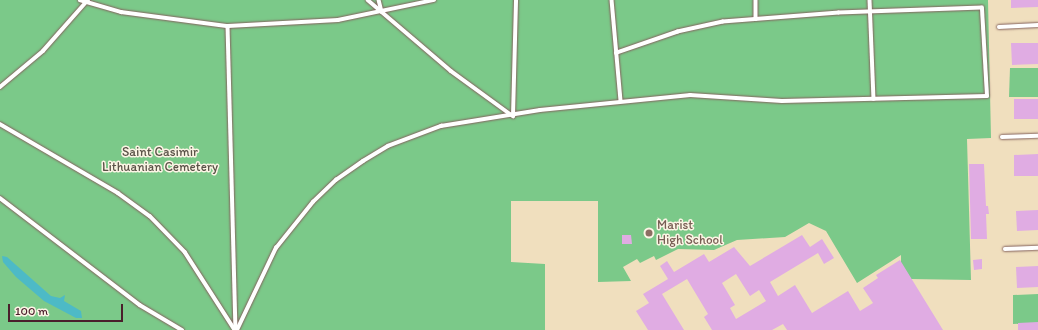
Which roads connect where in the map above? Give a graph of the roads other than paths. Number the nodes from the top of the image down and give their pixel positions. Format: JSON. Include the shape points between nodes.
{"nodes":[{"id":1,"x":80,"y":0,"type":"edge"},
{"id":2,"x":368,"y":0,"type":"edge"},
{"id":3,"x":379,"y":0,"type":"edge"},
{"id":4,"x":434,"y":0,"type":"edge"},
{"id":5,"x":516,"y":0,"type":"edge"},
{"id":6,"x":612,"y":0,"type":"edge"},
{"id":7,"x":756,"y":0,"type":"edge"},
{"id":8,"x":870,"y":0,"type":"edge"},
{"id":9,"x":87,"y":1,"type":"edge"},
{"id":10,"x":382,"y":12,"type":"junction"},
{"id":11,"x":870,"y":12,"type":"junction"},
{"id":12,"x":756,"y":19,"type":"junction"},
{"id":13,"x":1038,"y":25,"type":"edge"},
{"id":14,"x":228,"y":26,"type":"junction"},
{"id":15,"x":999,"y":27,"type":"dead end"},
{"id":16,"x":617,"y":53,"type":"junction"},
{"id":17,"x":0,"y":87,"type":"edge"},
{"id":18,"x":874,"y":99,"type":"junction"},
{"id":19,"x":621,"y":100,"type":"junction"},
{"id":20,"x":513,"y":116,"type":"junction"},
{"id":21,"x":0,"y":124,"type":"edge"},
{"id":22,"x":1038,"y":136,"type":"edge"},
{"id":23,"x":1002,"y":137,"type":"dead end"},
{"id":24,"x":0,"y":198,"type":"edge"},
{"id":25,"x":1038,"y":248,"type":"edge"},
{"id":26,"x":1006,"y":249,"type":"dead end"},
{"id":27,"x":182,"y":330,"type":"edge"},
{"id":28,"x":236,"y":330,"type":"edge"}],
"edges":[{"from":1,"to":9,"type":"lane"},
{"from":2,"to":10,"type":"lane"},
{"from":3,"to":10,"type":"lane"},
{"from":4,"to":10,"type":"lane"},
{"from":5,"to":20,"type":"lane"},
{"from":6,"to":16,"type":"lane"},
{"from":7,"to":12,"type":"lane"},
{"from":8,"to":11,"type":"lane"},
{"from":9,"to":14,"type":"lane","via":[[156,18]]},
{"from":9,"to":17,"type":"lane","via":[[43,51]]},
{"from":10,"to":14,"type":"lane","via":[[301,24]]},
{"from":10,"to":20,"type":"lane","via":[[451,71]]},
{"from":11,"to":12,"type":"lane"},
{"from":11,"to":18,"type":"lane"},
{"from":11,"to":18,"type":"lane","via":[[982,8],[987,96]]},
{"from":12,"to":16,"type":"lane","via":[[700,26]]},
{"from":13,"to":15,"type":"lane"},
{"from":14,"to":28,"type":"lane"},
{"from":16,"to":19,"type":"lane"},
{"from":18,"to":19,"type":"lane","via":[[782,101],[708,94]]},
{"from":19,"to":20,"type":"lane"},
{"from":20,"to":28,"type":"lane","via":[[470,120],[413,136],[363,161],[336,180],[313,202],[276,248]]},
{"from":21,"to":28,"type":"lane","via":[[118,193],[150,216],[185,252]]},
{"from":22,"to":23,"type":"lane"},
{"from":24,"to":27,"type":"lane","via":[[140,305]]},
{"from":25,"to":26,"type":"lane"}]}
